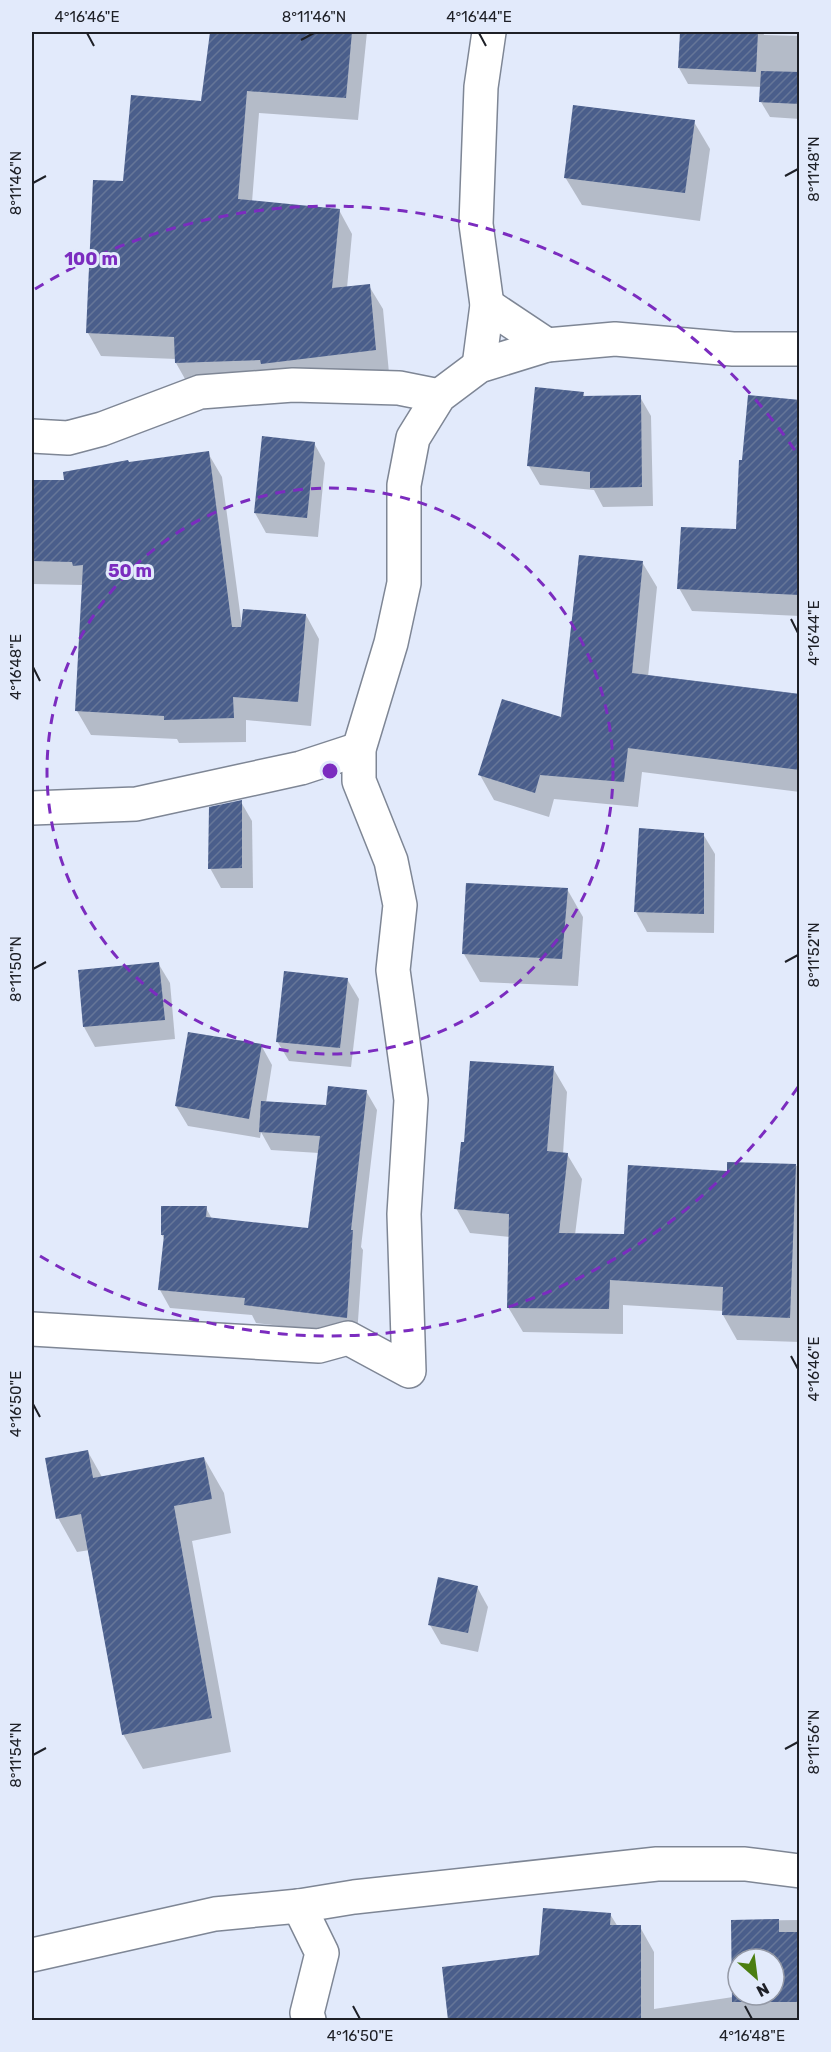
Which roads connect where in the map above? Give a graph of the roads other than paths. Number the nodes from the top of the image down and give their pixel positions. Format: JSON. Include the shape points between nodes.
{"nodes":[{"id":1,"x":489,"y":32,"type":"edge"},
{"id":2,"x":488,"y":305,"type":"junction"},
{"id":3,"x":547,"y":345,"type":"junction"},
{"id":4,"x":800,"y":349,"type":"edge"},
{"id":5,"x":479,"y":366,"type":"junction"},
{"id":6,"x":440,"y":396,"type":"junction"},
{"id":7,"x":32,"y":436,"type":"edge"},
{"id":8,"x":359,"y":749,"type":"junction"},
{"id":9,"x":32,"y":808,"type":"edge"},
{"id":10,"x":32,"y":1329,"type":"edge"},
{"id":11,"x":800,"y":1871,"type":"edge"},
{"id":12,"x":299,"y":1906,"type":"junction"},
{"id":13,"x":32,"y":1955,"type":"edge"},
{"id":14,"x":309,"y":2020,"type":"edge"}],
"edges":[{"from":1,"to":2,"type":"street","via":[[481,87],[476,224]]},
{"from":2,"to":3,"type":"street"},
{"from":2,"to":5,"type":"street"},
{"from":3,"to":4,"type":"street","via":[[615,339],[733,349]]},
{"from":3,"to":5,"type":"street"},
{"from":5,"to":6,"type":"street"},
{"from":6,"to":7,"type":"street","via":[[399,388],[293,385],[200,392],[68,438]]},
{"from":6,"to":8,"type":"street","via":[[413,438],[404,485],[404,583],[391,643]]},
{"from":8,"to":9,"type":"street","via":[[301,768],[136,804]]},
{"from":8,"to":10,"type":"street","via":[[359,781],[391,861],[400,905],[393,970],[411,1100],[404,1215],[409,1371],[348,1338],[319,1346]]},
{"from":11,"to":12,"type":"street","via":[[745,1864],[657,1864],[365,1895]]},
{"from":12,"to":13,"type":"street","via":[[215,1914]]},
{"from":12,"to":14,"type":"street","via":[[322,1953],[307,2013]]}]}
